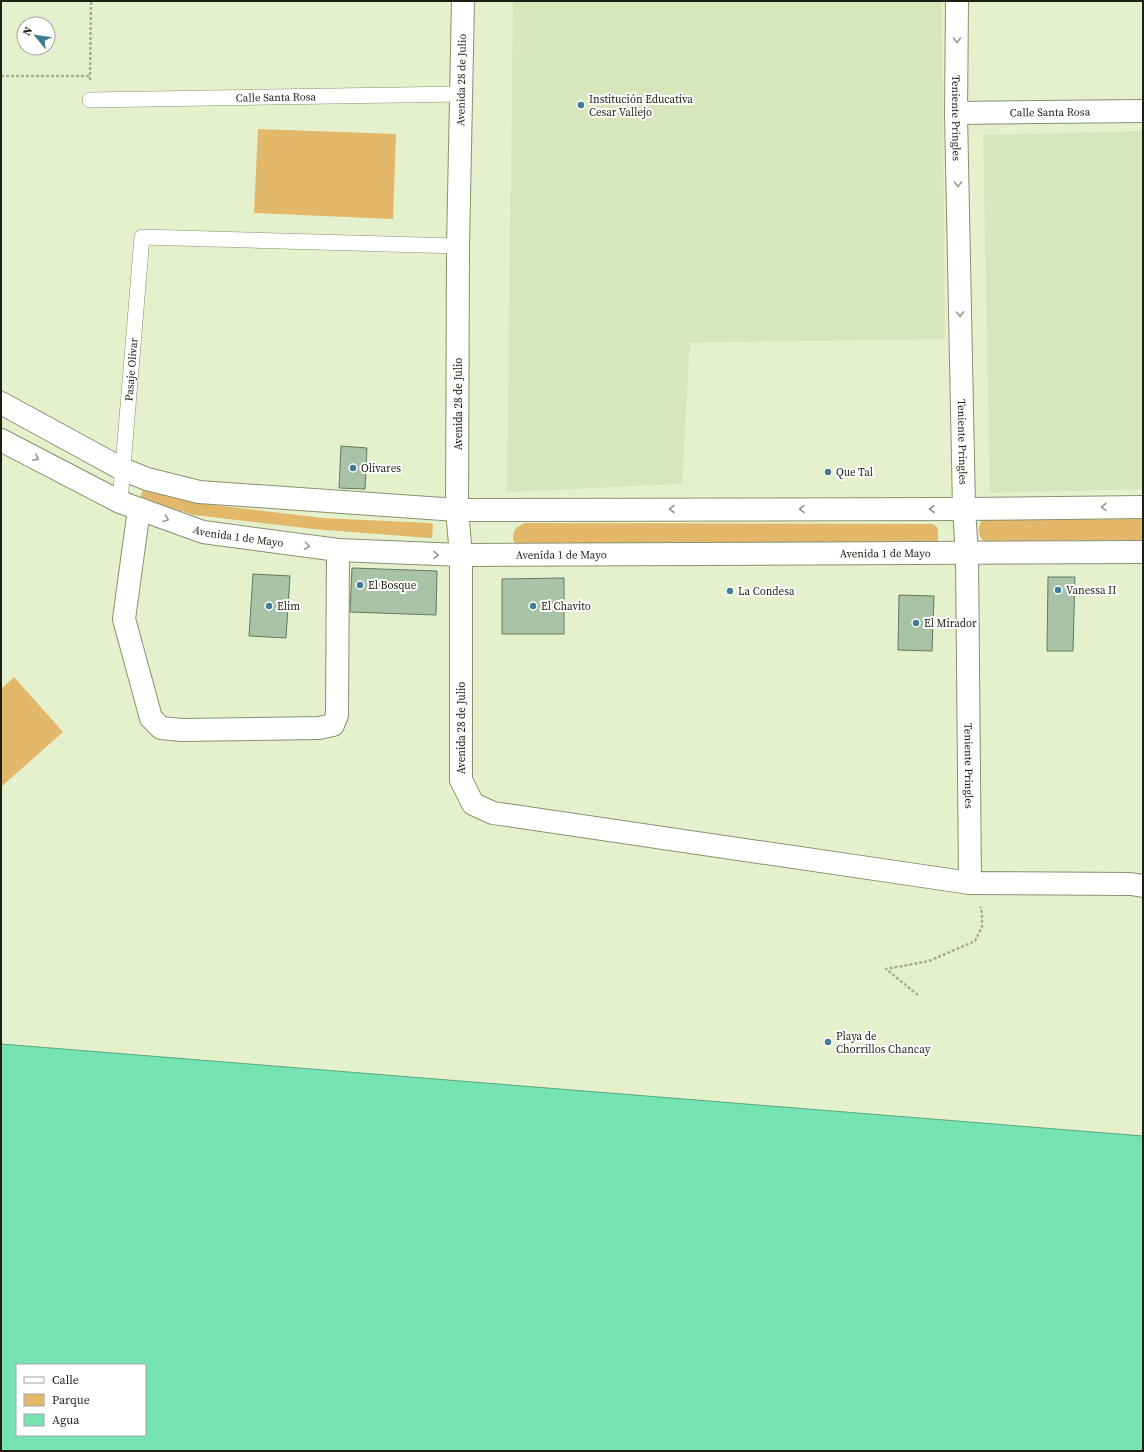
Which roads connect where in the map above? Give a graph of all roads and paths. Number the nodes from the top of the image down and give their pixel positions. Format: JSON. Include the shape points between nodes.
{"nodes":[{"id":1,"x":91,"y":1,"type":"edge"},
{"id":2,"x":463,"y":1,"type":"edge"},
{"id":3,"x":957,"y":1,"type":"edge"},
{"id":4,"x":1,"y":76,"type":"edge"},
{"id":5,"x":90,"y":76,"type":"junction"},
{"id":6,"x":461,"y":94,"type":"junction"},
{"id":7,"x":90,"y":100,"type":"joint"},
{"id":8,"x":1143,"y":111,"type":"edge"},
{"id":9,"x":956,"y":113,"type":"junction"},
{"id":10,"x":458,"y":246,"type":"junction"},
{"id":11,"x":1,"y":403,"type":"edge"},
{"id":12,"x":1,"y":440,"type":"edge"},
{"id":13,"x":122,"y":469,"type":"junction"},
{"id":14,"x":130,"y":505,"type":"junction"},
{"id":15,"x":1143,"y":506,"type":"edge"},
{"id":16,"x":964,"y":509,"type":"junction"},
{"id":17,"x":457,"y":510,"type":"junction"},
{"id":18,"x":338,"y":550,"type":"junction"},
{"id":19,"x":1143,"y":552,"type":"edge"},
{"id":20,"x":966,"y":553,"type":"junction"},
{"id":21,"x":461,"y":555,"type":"junction"},
{"id":22,"x":970,"y":883,"type":"junction"},
{"id":23,"x":1143,"y":886,"type":"edge"},
{"id":24,"x":918,"y":995,"type":"dead end"}],
"edges":[{"from":1,"to":5,"type":"path"},
{"from":2,"to":6,"type":"street","name":"Avenida 28 de Julio"},
{"from":3,"to":9,"type":"street","name":"Teniente Pringles","one_way":true},
{"from":4,"to":5,"type":"path"},
{"from":5,"to":7,"type":"path"},
{"from":6,"to":7,"type":"lane","name":"Calle Santa Rosa"},
{"from":6,"to":10,"type":"street","name":"Avenida 28 de Julio"},
{"from":8,"to":9,"type":"street","name":"Calle Santa Rosa"},
{"from":9,"to":16,"type":"street","name":"Teniente Pringles","one_way":true},
{"from":10,"to":13,"type":"lane","name":"Pasaje Olivar","via":[[142,237]]},
{"from":10,"to":17,"type":"street","name":"Avenida 28 de Julio"},
{"from":11,"to":13,"type":"street"},
{"from":12,"to":14,"type":"street","name":"Avenida 1 de Mayo","one_way":true},
{"from":13,"to":14,"type":"lane","name":"Pasaje Olivar"},
{"from":13,"to":17,"type":"street","via":[[147,479],[200,492]]},
{"from":14,"to":18,"type":"street","name":"Avenida 1 de Mayo","one_way":true,"via":[[203,532]]},
{"from":14,"to":18,"type":"street","via":[[124,619],[151,718],[161,728],[320,728],[333,725],[337,715]]},
{"from":15,"to":16,"type":"street","one_way":true},
{"from":16,"to":17,"type":"street","one_way":true},
{"from":16,"to":20,"type":"street","name":"Teniente Pringles"},
{"from":17,"to":21,"type":"street","name":"Avenida 28 de Julio"},
{"from":18,"to":21,"type":"street","name":"Avenida 1 de Mayo","one_way":true},
{"from":19,"to":20,"type":"street","name":"Avenida 1 de Mayo"},
{"from":20,"to":21,"type":"street","name":"Avenida 1 de Mayo"},
{"from":20,"to":22,"type":"street","name":"Teniente Pringles"},
{"from":21,"to":22,"type":"street","name":"Avenida 28 de Julio","via":[[461,780],[473,804],[493,813]]},
{"from":22,"to":23,"type":"street"},
{"from":22,"to":24,"type":"path","via":[[982,913],[982,927],[975,941],[929,961],[886,969]]}]}
